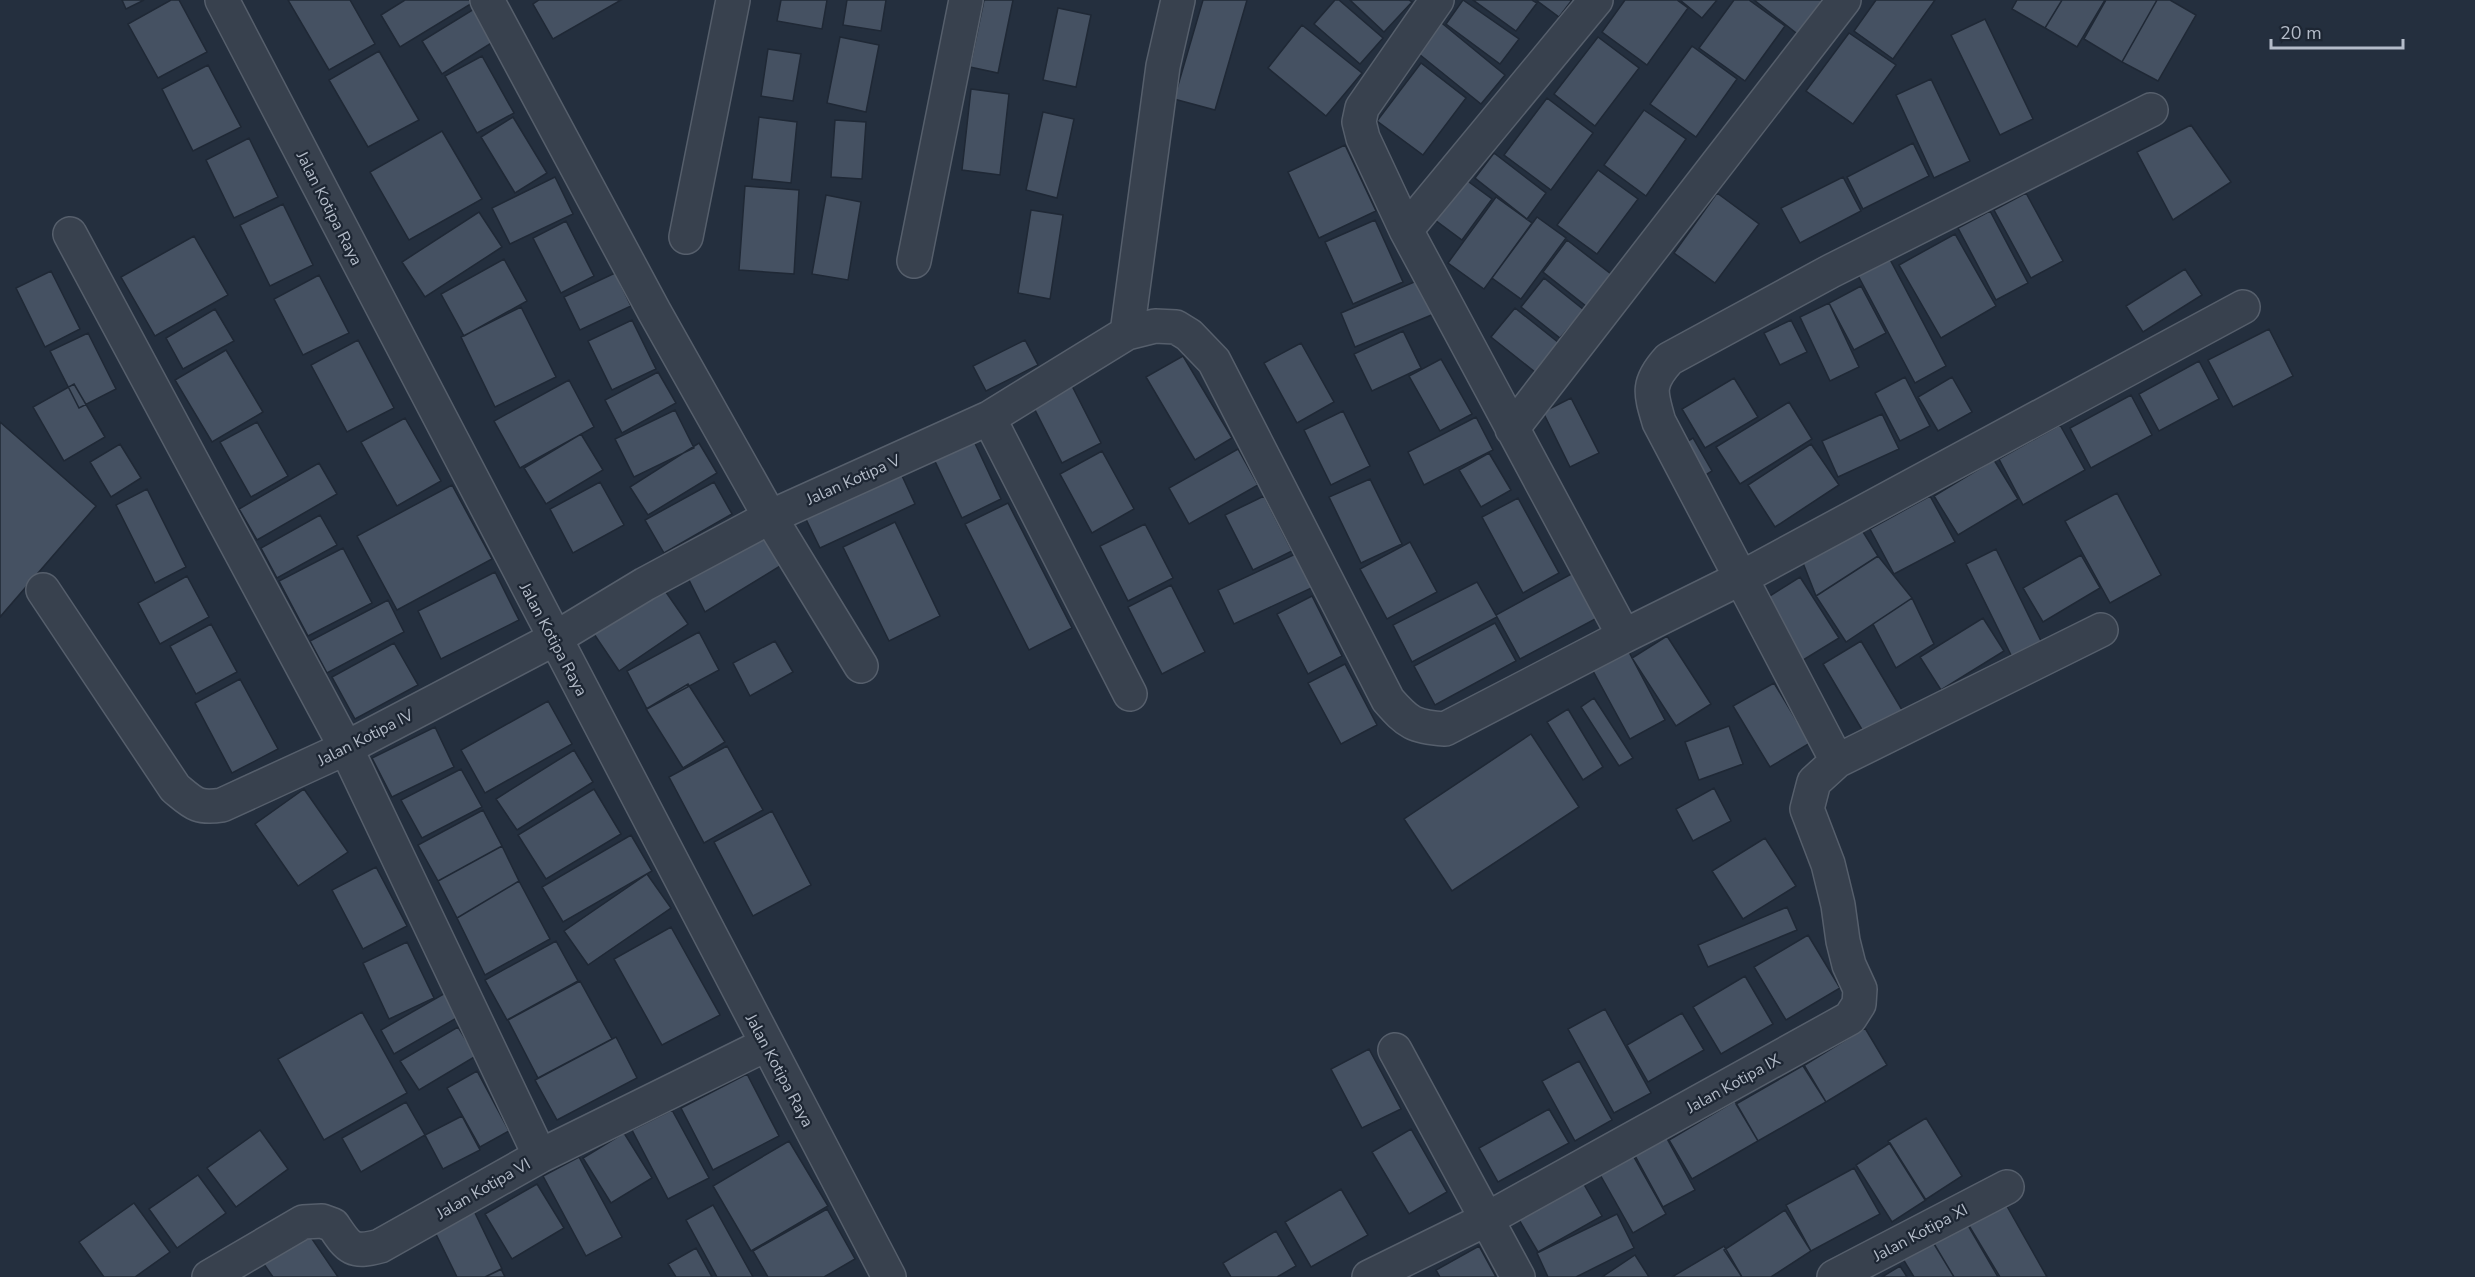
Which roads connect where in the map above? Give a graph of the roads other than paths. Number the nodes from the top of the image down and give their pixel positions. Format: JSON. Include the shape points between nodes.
{"nodes":[{"id":1,"x":222,"y":0,"type":"edge"},
{"id":2,"x":487,"y":0,"type":"edge"},
{"id":3,"x":733,"y":0,"type":"edge"},
{"id":4,"x":966,"y":0,"type":"edge"},
{"id":5,"x":1178,"y":0,"type":"edge"},
{"id":6,"x":1437,"y":0,"type":"edge"},
{"id":7,"x":1596,"y":0,"type":"edge"},
{"id":8,"x":1844,"y":0,"type":"edge"},
{"id":9,"x":2151,"y":110,"type":"dead end"},
{"id":10,"x":1406,"y":230,"type":"junction"},
{"id":11,"x":70,"y":234,"type":"dead end"},
{"id":12,"x":686,"y":237,"type":"dead end"},
{"id":13,"x":914,"y":261,"type":"dead end"},
{"id":14,"x":2243,"y":307,"type":"dead end"},
{"id":15,"x":1141,"y":329,"type":"junction"},
{"id":16,"x":989,"y":418,"type":"junction"},
{"id":17,"x":1512,"y":429,"type":"junction"},
{"id":18,"x":770,"y":517,"type":"junction"},
{"id":19,"x":1741,"y":578,"type":"junction"},
{"id":20,"x":43,"y":590,"type":"dead end"},
{"id":21,"x":2102,"y":630,"type":"dead end"},
{"id":22,"x":1624,"y":636,"type":"junction"},
{"id":23,"x":554,"y":639,"type":"junction"},
{"id":24,"x":861,"y":666,"type":"dead end"},
{"id":25,"x":1130,"y":694,"type":"dead end"},
{"id":26,"x":346,"y":748,"type":"junction"},
{"id":27,"x":1838,"y":761,"type":"junction"},
{"id":28,"x":766,"y":1044,"type":"junction"},
{"id":29,"x":1395,"y":1050,"type":"dead end"},
{"id":30,"x":540,"y":1156,"type":"junction"},
{"id":31,"x":2007,"y":1187,"type":"dead end"},
{"id":32,"x":1487,"y":1219,"type":"junction"},
{"id":33,"x":209,"y":1277,"type":"edge"},
{"id":34,"x":889,"y":1277,"type":"edge"},
{"id":35,"x":1369,"y":1277,"type":"edge"},
{"id":36,"x":1518,"y":1277,"type":"edge"},
{"id":37,"x":1834,"y":1277,"type":"edge"}],
"edges":[{"from":1,"to":23,"type":"street","name":"Jalan Kotipa Raya"},
{"from":2,"to":18,"type":"street"},
{"from":3,"to":12,"type":"street"},
{"from":4,"to":13,"type":"street"},
{"from":5,"to":15,"type":"street","via":[[1163,66]]},
{"from":6,"to":10,"type":"street","via":[[1374,89],[1362,108],[1359,122],[1374,165]]},
{"from":7,"to":10,"type":"street"},
{"from":8,"to":17,"type":"street"},
{"from":9,"to":19,"type":"street","via":[[1831,271],[1669,359],[1655,374],[1652,396],[1659,422]]},
{"from":10,"to":17,"type":"street"},
{"from":11,"to":26,"type":"street"},
{"from":14,"to":19,"type":"street"},
{"from":15,"to":16,"type":"street","name":"Jalan Kotipa V"},
{"from":15,"to":22,"type":"street","via":[[1176,327],[1189,334],[1214,361],[1388,700],[1402,717],[1422,728],[1445,729]]},
{"from":16,"to":18,"type":"street","name":"Jalan Kotipa V"},
{"from":16,"to":25,"type":"street"},
{"from":17,"to":22,"type":"street"},
{"from":18,"to":23,"type":"street","name":"Jalan Kotipa V","via":[[645,584]]},
{"from":18,"to":24,"type":"street"},
{"from":19,"to":22,"type":"street"},
{"from":19,"to":27,"type":"street"},
{"from":20,"to":26,"type":"street","name":"Jalan Kotipa IV","via":[[175,788],[192,802],[205,808],[222,805]]},
{"from":21,"to":27,"type":"street","name":"Jalan Kotipa IX"},
{"from":23,"to":26,"type":"street","name":"Jalan Kotipa IV"},
{"from":23,"to":28,"type":"street","name":"Jalan Kotipa Raya"},
{"from":26,"to":30,"type":"street"},
{"from":27,"to":32,"type":"street","name":"Jalan Kotipa IX","via":[[1814,782],[1807,809],[1828,864],[1849,965],[1860,989],[1860,1004],[1850,1018]]},
{"from":28,"to":30,"type":"street","name":"Jalan Kotipa VI"},
{"from":28,"to":34,"type":"street","name":"Jalan Kotipa Raya"},
{"from":29,"to":32,"type":"street"},
{"from":30,"to":33,"type":"street","name":"Jalan Kotipa VI","via":[[380,1246],[356,1250],[348,1247],[333,1225],[311,1220],[291,1227]]},
{"from":31,"to":37,"type":"street","name":"Jalan Kotipa XI"},
{"from":32,"to":35,"type":"street","name":"Jalan Kotipa IX"},
{"from":32,"to":36,"type":"street"}]}
